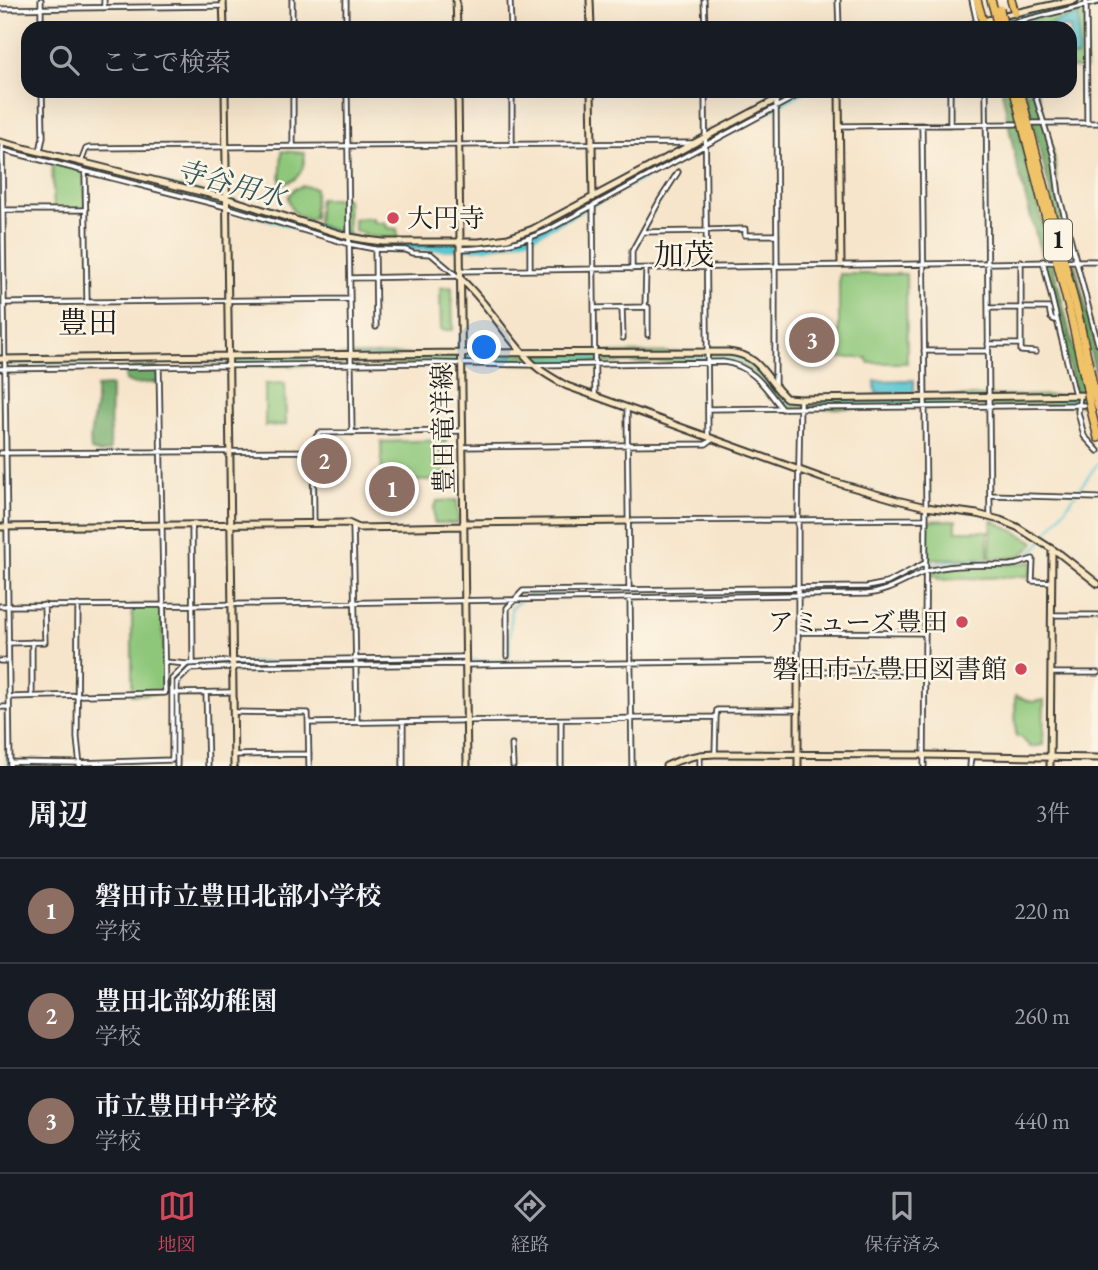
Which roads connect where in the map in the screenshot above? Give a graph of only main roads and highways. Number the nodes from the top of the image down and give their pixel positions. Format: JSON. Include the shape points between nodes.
{"nodes":[{"id":1,"x":977,"y":0,"type":"edge"},
{"id":2,"x":991,"y":0,"type":"edge"},
{"id":3,"x":1011,"y":0,"type":"edge"},
{"id":4,"x":997,"y":6,"type":"edge"},
{"id":5,"x":1016,"y":17,"type":"road end"},
{"id":6,"x":982,"y":21,"type":"edge"},
{"id":7,"x":1016,"y":98,"type":"edge"},
{"id":8,"x":1022,"y":98,"type":"edge"},
{"id":9,"x":1093,"y":391,"type":"edge"},
{"id":10,"x":1096,"y":407,"type":"edge"},
{"id":11,"x":1098,"y":438,"type":"edge"}],
"edges":[{"from":1,"to":6,"type":"highway"},
{"from":2,"to":4,"type":"highway"},
{"from":3,"to":5,"type":"highway"},
{"from":7,"to":9,"type":"highway","number":"1"},
{"from":8,"to":9,"type":"highway","number":"1"},
{"from":9,"to":10,"type":"highway","number":"1","bridge":true},
{"from":10,"to":11,"type":"highway","number":"1"}]}
